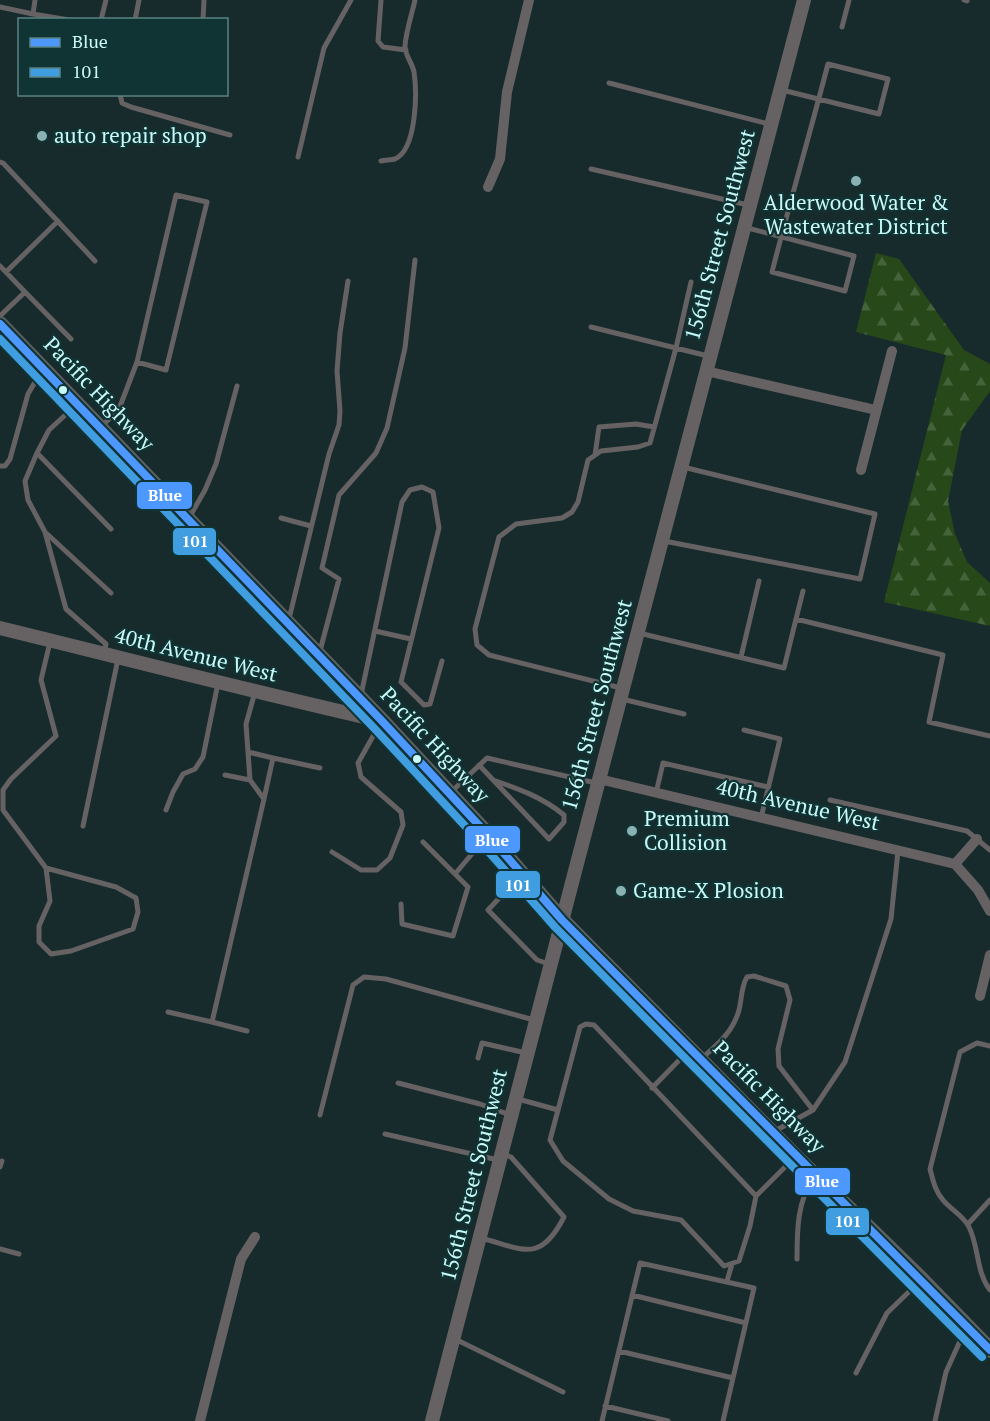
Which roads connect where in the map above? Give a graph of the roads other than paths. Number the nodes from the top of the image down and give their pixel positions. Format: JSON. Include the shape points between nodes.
{"nodes":[{"id":1,"x":35,"y":0,"type":"edge"},
{"id":2,"x":106,"y":0,"type":"edge"},
{"id":3,"x":139,"y":0,"type":"edge"},
{"id":4,"x":204,"y":0,"type":"edge"},
{"id":5,"x":351,"y":0,"type":"edge"},
{"id":6,"x":381,"y":0,"type":"edge"},
{"id":7,"x":415,"y":0,"type":"edge"},
{"id":8,"x":529,"y":0,"type":"edge"},
{"id":9,"x":804,"y":0,"type":"edge"},
{"id":10,"x":849,"y":0,"type":"edge"},
{"id":11,"x":0,"y":7,"type":"edge"},
{"id":12,"x":33,"y":14,"type":"junction"},
{"id":13,"x":57,"y":18,"type":"edge"},
{"id":14,"x":102,"y":18,"type":"edge"},
{"id":15,"x":135,"y":18,"type":"edge"},
{"id":16,"x":203,"y":18,"type":"edge"},
{"id":17,"x":842,"y":27,"type":"dead end"},
{"id":18,"x":406,"y":50,"type":"junction"},
{"id":19,"x":609,"y":83,"type":"dead end"},
{"id":20,"x":781,"y":89,"type":"junction"},
{"id":21,"x":120,"y":96,"type":"edge"},
{"id":22,"x":819,"y":99,"type":"junction"},
{"id":23,"x":771,"y":125,"type":"junction"},
{"id":24,"x":230,"y":135,"type":"dead end"},
{"id":25,"x":298,"y":157,"type":"dead end"},
{"id":26,"x":381,"y":161,"type":"dead end"},
{"id":27,"x":0,"y":162,"type":"edge"},
{"id":28,"x":591,"y":169,"type":"dead end"},
{"id":29,"x":488,"y":187,"type":"dead end"},
{"id":30,"x":750,"y":206,"type":"junction"},
{"id":31,"x":58,"y":221,"type":"junction"},
{"id":32,"x":744,"y":226,"type":"junction"},
{"id":33,"x":781,"y":236,"type":"junction"},
{"id":34,"x":415,"y":260,"type":"dead end"},
{"id":35,"x":95,"y":261,"type":"dead end"},
{"id":36,"x":0,"y":266,"type":"edge"},
{"id":37,"x":6,"y":272,"type":"junction"},
{"id":38,"x":348,"y":281,"type":"dead end"},
{"id":39,"x":691,"y":282,"type":"dead end"},
{"id":40,"x":25,"y":292,"type":"junction"},
{"id":41,"x":0,"y":316,"type":"edge"},
{"id":42,"x":0,"y":324,"type":"edge"},
{"id":43,"x":591,"y":327,"type":"dead end"},
{"id":44,"x":71,"y":339,"type":"dead end"},
{"id":45,"x":676,"y":348,"type":"junction"},
{"id":46,"x":892,"y":351,"type":"dead end"},
{"id":47,"x":710,"y":357,"type":"junction"},
{"id":48,"x":137,"y":362,"type":"junction"},
{"id":49,"x":43,"y":369,"type":"junction"},
{"id":50,"x":706,"y":371,"type":"junction"},
{"id":51,"x":237,"y":386,"type":"dead end"},
{"id":52,"x":77,"y":404,"type":"junction"},
{"id":53,"x":876,"y":410,"type":"junction"},
{"id":54,"x":654,"y":427,"type":"junction"},
{"id":55,"x":100,"y":428,"type":"junction"},
{"id":56,"x":37,"y":453,"type":"junction"},
{"id":57,"x":595,"y":455,"type":"junction"},
{"id":58,"x":0,"y":466,"type":"edge"},
{"id":59,"x":681,"y":467,"type":"junction"},
{"id":60,"x":861,"y":470,"type":"dead end"},
{"id":61,"x":281,"y":518,"type":"dead end"},
{"id":62,"x":188,"y":520,"type":"junction"},
{"id":63,"x":311,"y":526,"type":"junction"},
{"id":64,"x":111,"y":529,"type":"dead end"},
{"id":65,"x":45,"y":532,"type":"junction"},
{"id":66,"x":662,"y":540,"type":"junction"},
{"id":67,"x":759,"y":581,"type":"dead end"},
{"id":68,"x":803,"y":591,"type":"dead end"},
{"id":69,"x":111,"y":593,"type":"dead end"},
{"id":70,"x":796,"y":619,"type":"junction"},
{"id":71,"x":288,"y":623,"type":"junction"},
{"id":72,"x":0,"y":628,"type":"edge"},
{"id":73,"x":375,"y":631,"type":"junction"},
{"id":74,"x":638,"y":632,"type":"junction"},
{"id":75,"x":411,"y":639,"type":"junction"},
{"id":76,"x":50,"y":641,"type":"junction"},
{"id":77,"x":104,"y":654,"type":"junction"},
{"id":78,"x":319,"y":656,"type":"junction"},
{"id":79,"x":118,"y":657,"type":"junction"},
{"id":80,"x":741,"y":657,"type":"junction"},
{"id":81,"x":442,"y":661,"type":"dead end"},
{"id":82,"x":218,"y":681,"type":"junction"},
{"id":83,"x":255,"y":692,"type":"junction"},
{"id":84,"x":621,"y":694,"type":"junction"},
{"id":85,"x":360,"y":699,"type":"junction"},
{"id":86,"x":684,"y":714,"type":"dead end"},
{"id":87,"x":381,"y":721,"type":"junction"},
{"id":88,"x":744,"y":730,"type":"dead end"},
{"id":89,"x":990,"y":736,"type":"edge"},
{"id":90,"x":248,"y":752,"type":"junction"},
{"id":91,"x":273,"y":758,"type":"junction"},
{"id":92,"x":479,"y":765,"type":"junction"},
{"id":93,"x":320,"y":768,"type":"dead end"},
{"id":94,"x":225,"y":775,"type":"dead end"},
{"id":95,"x":250,"y":780,"type":"junction"},
{"id":96,"x":493,"y":780,"type":"junction"},
{"id":97,"x":598,"y":781,"type":"junction"},
{"id":98,"x":768,"y":787,"type":"junction"},
{"id":99,"x":449,"y":793,"type":"junction"},
{"id":100,"x":656,"y":793,"type":"junction"},
{"id":101,"x":264,"y":799,"type":"junction"},
{"id":102,"x":830,"y":800,"type":"dead end"},
{"id":103,"x":166,"y":810,"type":"dead end"},
{"id":104,"x":761,"y":818,"type":"junction"},
{"id":105,"x":83,"y":826,"type":"dead end"},
{"id":106,"x":488,"y":835,"type":"junction"},
{"id":107,"x":977,"y":839,"type":"junction"},
{"id":108,"x":423,"y":842,"type":"dead end"},
{"id":109,"x":898,"y":850,"type":"junction"},
{"id":110,"x":990,"y":850,"type":"edge"},
{"id":111,"x":332,"y":852,"type":"dead end"},
{"id":112,"x":955,"y":864,"type":"junction"},
{"id":113,"x":46,"y":868,"type":"junction"},
{"id":114,"x":455,"y":874,"type":"junction"},
{"id":115,"x":522,"y":874,"type":"junction"},
{"id":116,"x":401,"y":904,"type":"dead end"},
{"id":117,"x":990,"y":911,"type":"edge"},
{"id":118,"x":562,"y":920,"type":"junction"},
{"id":119,"x":990,"y":956,"type":"edge"},
{"id":120,"x":550,"y":965,"type":"junction"},
{"id":121,"x":980,"y":996,"type":"dead end"},
{"id":122,"x":168,"y":1012,"type":"dead end"},
{"id":123,"x":536,"y":1020,"type":"junction"},
{"id":124,"x":212,"y":1022,"type":"junction"},
{"id":125,"x":247,"y":1031,"type":"dead end"},
{"id":126,"x":990,"y":1046,"type":"edge"},
{"id":127,"x":527,"y":1054,"type":"junction"},
{"id":128,"x":695,"y":1054,"type":"junction"},
{"id":129,"x":478,"y":1058,"type":"dead end"},
{"id":130,"x":398,"y":1083,"type":"dead end"},
{"id":131,"x":652,"y":1088,"type":"junction"},
{"id":132,"x":516,"y":1098,"type":"junction"},
{"id":133,"x":558,"y":1110,"type":"junction"},
{"id":134,"x":813,"y":1110,"type":"junction"},
{"id":135,"x":320,"y":1115,"type":"dead end"},
{"id":136,"x":511,"y":1115,"type":"junction"},
{"id":137,"x":773,"y":1132,"type":"junction"},
{"id":138,"x":386,"y":1134,"type":"dead end"},
{"id":139,"x":500,"y":1157,"type":"junction"},
{"id":140,"x":796,"y":1157,"type":"junction"},
{"id":141,"x":815,"y":1176,"type":"junction"},
{"id":142,"x":756,"y":1196,"type":"junction"},
{"id":143,"x":990,"y":1200,"type":"edge"},
{"id":144,"x":968,"y":1224,"type":"junction"},
{"id":145,"x":255,"y":1237,"type":"dead end"},
{"id":146,"x":480,"y":1238,"type":"junction"},
{"id":147,"x":0,"y":1249,"type":"edge"},
{"id":148,"x":19,"y":1254,"type":"dead end"},
{"id":149,"x":796,"y":1259,"type":"dead end"},
{"id":150,"x":732,"y":1264,"type":"junction"},
{"id":151,"x":921,"y":1279,"type":"junction"},
{"id":152,"x":727,"y":1281,"type":"junction"},
{"id":153,"x":990,"y":1290,"type":"edge"},
{"id":154,"x":632,"y":1296,"type":"junction"},
{"id":155,"x":746,"y":1323,"type":"junction"},
{"id":156,"x":966,"y":1326,"type":"junction"},
{"id":157,"x":454,"y":1338,"type":"junction"},
{"id":158,"x":990,"y":1350,"type":"edge"},
{"id":159,"x":619,"y":1351,"type":"junction"},
{"id":160,"x":856,"y":1373,"type":"dead end"},
{"id":161,"x":733,"y":1378,"type":"junction"},
{"id":162,"x":563,"y":1392,"type":"dead end"},
{"id":163,"x":605,"y":1406,"type":"junction"},
{"id":164,"x":200,"y":1421,"type":"edge"},
{"id":165,"x":432,"y":1421,"type":"edge"},
{"id":166,"x":602,"y":1421,"type":"edge"},
{"id":167,"x":668,"y":1421,"type":"edge"},
{"id":168,"x":723,"y":1421,"type":"edge"},
{"id":169,"x":935,"y":1421,"type":"edge"}],
"edges":[{"from":1,"to":12,"type":"lane"},
{"from":2,"to":14,"type":"lane"},
{"from":3,"to":15,"type":"lane"},
{"from":4,"to":16,"type":"lane"},
{"from":5,"to":25,"type":"lane","via":[[324,48]]},
{"from":6,"to":18,"type":"lane","via":[[377,36],[380,44]]},
{"from":7,"to":18,"type":"lane"},
{"from":8,"to":29,"type":"street","via":[[507,92],[500,159]]},
{"from":9,"to":20,"type":"street","name":"156th Street Southwest"},
{"from":10,"to":17,"type":"lane"},
{"from":11,"to":12,"type":"lane"},
{"from":12,"to":13,"type":"lane"},
{"from":18,"to":26,"type":"lane","via":[[414,71],[413,125],[404,150],[396,159]]},
{"from":19,"to":23,"type":"lane"},
{"from":20,"to":22,"type":"lane"},
{"from":20,"to":23,"type":"street","name":"156th Street Southwest"},
{"from":21,"to":24,"type":"lane","via":[[122,103],[131,107]]},
{"from":22,"to":22,"type":"lane","via":[[879,114],[888,79],[828,64]]},
{"from":22,"to":33,"type":"lane"},
{"from":23,"to":30,"type":"street","name":"156th Street Southwest"},
{"from":27,"to":31,"type":"lane"},
{"from":28,"to":30,"type":"lane"},
{"from":30,"to":32,"type":"street","name":"156th Street Southwest"},
{"from":31,"to":35,"type":"lane"},
{"from":31,"to":37,"type":"lane"},
{"from":32,"to":33,"type":"lane"},
{"from":32,"to":47,"type":"street","name":"156th Street Southwest"},
{"from":33,"to":33,"type":"lane","via":[[854,256],[845,291],[772,272]]},
{"from":34,"to":78,"type":"lane","via":[[405,348],[387,428],[376,453],[339,495],[322,568],[339,579]]},
{"from":36,"to":37,"type":"lane"},
{"from":37,"to":40,"type":"lane"},
{"from":38,"to":63,"type":"lane","via":[[337,370],[339,425]]},
{"from":39,"to":45,"type":"lane"},
{"from":40,"to":41,"type":"lane"},
{"from":40,"to":44,"type":"lane"},
{"from":42,"to":49,"type":"highway","name":"Pacific Highway"},
{"from":43,"to":45,"type":"lane"},
{"from":45,"to":47,"type":"lane"},
{"from":45,"to":54,"type":"lane"},
{"from":46,"to":53,"type":"street"},
{"from":47,"to":50,"type":"street","name":"156th Street Southwest"},
{"from":48,"to":48,"type":"lane","via":[[166,370],[207,202],[176,195]]},
{"from":48,"to":55,"type":"lane","via":[[119,410]]},
{"from":49,"to":52,"type":"highway","name":"Pacific Highway"},
{"from":49,"to":58,"type":"lane","via":[[28,394],[10,459]]},
{"from":50,"to":53,"type":"street"},
{"from":50,"to":59,"type":"street","name":"156th Street Southwest"},
{"from":51,"to":62,"type":"lane","via":[[216,464]]},
{"from":52,"to":55,"type":"highway","name":"Pacific Highway"},
{"from":52,"to":56,"type":"lane","via":[[49,430]]},
{"from":53,"to":60,"type":"street"},
{"from":54,"to":57,"type":"lane","via":[[650,442]]},
{"from":54,"to":57,"type":"lane","via":[[599,427]]},
{"from":55,"to":62,"type":"highway","name":"Pacific Highway"},
{"from":56,"to":64,"type":"lane"},
{"from":56,"to":65,"type":"lane","via":[[25,481],[28,500]]},
{"from":57,"to":84,"type":"lane","via":[[588,460],[572,513],[516,524],[499,537],[475,629],[477,645],[489,655]]},
{"from":59,"to":66,"type":"street","name":"156th Street Southwest"},
{"from":59,"to":66,"type":"lane","via":[[875,514],[860,579]]},
{"from":61,"to":63,"type":"lane"},
{"from":62,"to":71,"type":"highway","name":"Pacific Highway"},
{"from":63,"to":71,"type":"lane"},
{"from":65,"to":69,"type":"lane"},
{"from":65,"to":77,"type":"lane","via":[[66,609],[106,644]]},
{"from":66,"to":74,"type":"street","name":"156th Street Southwest"},
{"from":67,"to":80,"type":"lane"},
{"from":68,"to":70,"type":"lane"},
{"from":70,"to":80,"type":"lane","via":[[784,668]]},
{"from":70,"to":89,"type":"lane","via":[[943,655],[929,723]]},
{"from":71,"to":78,"type":"highway","name":"Pacific Highway"},
{"from":72,"to":76,"type":"street","name":"40th Avenue West"},
{"from":73,"to":75,"type":"lane"},
{"from":73,"to":75,"type":"lane","via":[[402,502],[410,490],[422,487],[433,492],[439,528]]},
{"from":73,"to":85,"type":"lane"},
{"from":74,"to":80,"type":"lane"},
{"from":74,"to":84,"type":"street","name":"156th Street Southwest"},
{"from":75,"to":81,"type":"lane","via":[[400,682],[424,705],[430,704]]},
{"from":76,"to":77,"type":"street","name":"40th Avenue West"},
{"from":76,"to":113,"type":"lane","via":[[40,681],[56,736],[3,790],[3,810]]},
{"from":77,"to":79,"type":"street","name":"40th Avenue West"},
{"from":78,"to":85,"type":"highway","name":"Pacific Highway"},
{"from":79,"to":82,"type":"street","name":"40th Avenue West"},
{"from":79,"to":105,"type":"lane"},
{"from":82,"to":83,"type":"street","name":"40th Avenue West"},
{"from":82,"to":103,"type":"lane","via":[[203,757],[195,769],[183,774]]},
{"from":83,"to":87,"type":"street","name":"40th Avenue West"},
{"from":83,"to":90,"type":"lane","via":[[246,724]]},
{"from":84,"to":86,"type":"lane"},
{"from":84,"to":97,"type":"street","name":"156th Street Southwest"},
{"from":85,"to":87,"type":"highway","name":"Pacific Highway"},
{"from":87,"to":99,"type":"highway","name":"Pacific Highway"},
{"from":87,"to":111,"type":"lane","via":[[358,763],[361,777],[401,812],[403,825],[390,858],[377,870],[361,870]]},
{"from":88,"to":98,"type":"lane","via":[[780,739]]},
{"from":90,"to":91,"type":"lane"},
{"from":90,"to":95,"type":"lane"},
{"from":91,"to":93,"type":"lane"},
{"from":91,"to":101,"type":"lane"},
{"from":92,"to":96,"type":"lane"},
{"from":92,"to":97,"type":"lane","via":[[487,758]]},
{"from":92,"to":99,"type":"lane"},
{"from":94,"to":95,"type":"lane"},
{"from":95,"to":101,"type":"lane"},
{"from":96,"to":96,"type":"lane","via":[[549,839],[564,822],[564,815],[550,804]]},
{"from":97,"to":100,"type":"street","name":"40th Avenue West"},
{"from":97,"to":118,"type":"street","name":"156th Street Southwest"},
{"from":98,"to":100,"type":"lane","via":[[663,763]]},
{"from":98,"to":104,"type":"lane"},
{"from":99,"to":106,"type":"highway","name":"Pacific Highway"},
{"from":100,"to":104,"type":"street","name":"40th Avenue West"},
{"from":101,"to":124,"type":"lane"},
{"from":102,"to":107,"type":"lane","via":[[968,831]]},
{"from":104,"to":109,"type":"street","name":"40th Avenue West"},
{"from":106,"to":114,"type":"lane"},
{"from":106,"to":115,"type":"highway","name":"Pacific Highway"},
{"from":107,"to":110,"type":"lane"},
{"from":107,"to":112,"type":"street"},
{"from":108,"to":114,"type":"lane"},
{"from":109,"to":112,"type":"street","name":"40th Avenue West"},
{"from":109,"to":134,"type":"lane","via":[[891,919],[858,1025],[845,1062]]},
{"from":112,"to":117,"type":"street"},
{"from":113,"to":113,"type":"lane","via":[[50,901],[39,926],[39,942],[51,954],[134,929],[136,898],[116,887]]},
{"from":114,"to":116,"type":"lane","via":[[468,887],[453,936],[402,924]]},
{"from":115,"to":118,"type":"highway","name":"Pacific Highway"},
{"from":115,"to":120,"type":"lane","via":[[488,910],[537,960]]},
{"from":118,"to":120,"type":"street","name":"156th Street Southwest"},
{"from":118,"to":128,"type":"highway","name":"Pacific Highway"},
{"from":119,"to":121,"type":"street"},
{"from":120,"to":123,"type":"street","name":"156th Street Southwest"},
{"from":122,"to":124,"type":"lane"},
{"from":123,"to":127,"type":"street","name":"156th Street Southwest"},
{"from":123,"to":135,"type":"lane","via":[[386,979],[364,977],[353,985]]},
{"from":124,"to":125,"type":"lane"},
{"from":126,"to":144,"type":"lane","via":[[977,1043],[960,1052],[930,1169],[943,1200]]},
{"from":127,"to":129,"type":"lane","via":[[482,1043]]},
{"from":127,"to":132,"type":"street","name":"156th Street Southwest"},
{"from":128,"to":131,"type":"lane"},
{"from":128,"to":134,"type":"lane","via":[[725,1038],[733,1027],[747,977],[786,986],[790,1000],[778,1048],[779,1066]]},
{"from":128,"to":137,"type":"highway","name":"Pacific Highway"},
{"from":130,"to":136,"type":"lane"},
{"from":131,"to":133,"type":"lane","via":[[594,1025],[586,1024],[577,1037]]},
{"from":131,"to":142,"type":"lane"},
{"from":132,"to":133,"type":"lane"},
{"from":132,"to":136,"type":"street","name":"156th Street Southwest"},
{"from":133,"to":150,"type":"lane","via":[[550,1140],[563,1161],[609,1198],[633,1211],[681,1220],[724,1266]]},
{"from":134,"to":137,"type":"lane"},
{"from":136,"to":139,"type":"street","name":"156th Street Southwest"},
{"from":137,"to":140,"type":"highway","name":"Pacific Highway"},
{"from":138,"to":139,"type":"lane"},
{"from":139,"to":146,"type":"street","name":"156th Street Southwest"},
{"from":139,"to":146,"type":"lane","via":[[511,1157],[564,1217],[541,1248],[521,1250]]},
{"from":140,"to":141,"type":"highway","name":"Pacific Highway"},
{"from":140,"to":142,"type":"lane"},
{"from":141,"to":149,"type":"lane","via":[[799,1217]]},
{"from":141,"to":151,"type":"highway","name":"Pacific Highway"},
{"from":142,"to":150,"type":"lane","via":[[739,1262]]},
{"from":143,"to":144,"type":"lane"},
{"from":144,"to":153,"type":"lane"},
{"from":145,"to":164,"type":"street","via":[[241,1259]]},
{"from":146,"to":157,"type":"street","name":"156th Street Southwest"},
{"from":147,"to":148,"type":"lane"},
{"from":150,"to":152,"type":"lane"},
{"from":151,"to":156,"type":"highway","name":"Pacific Highway"},
{"from":151,"to":160,"type":"lane","via":[[887,1313]]},
{"from":152,"to":154,"type":"lane","via":[[640,1263]]},
{"from":152,"to":155,"type":"lane","via":[[754,1288]]},
{"from":154,"to":155,"type":"lane"},
{"from":154,"to":159,"type":"lane"},
{"from":155,"to":161,"type":"lane"},
{"from":156,"to":158,"type":"highway","name":"Pacific Highway"},
{"from":156,"to":169,"type":"lane","via":[[946,1372]]},
{"from":157,"to":162,"type":"lane"},
{"from":157,"to":165,"type":"street","name":"156th Street Southwest"},
{"from":159,"to":161,"type":"lane"},
{"from":159,"to":163,"type":"lane"},
{"from":161,"to":168,"type":"lane"},
{"from":163,"to":166,"type":"lane"},
{"from":163,"to":167,"type":"lane"}]}
